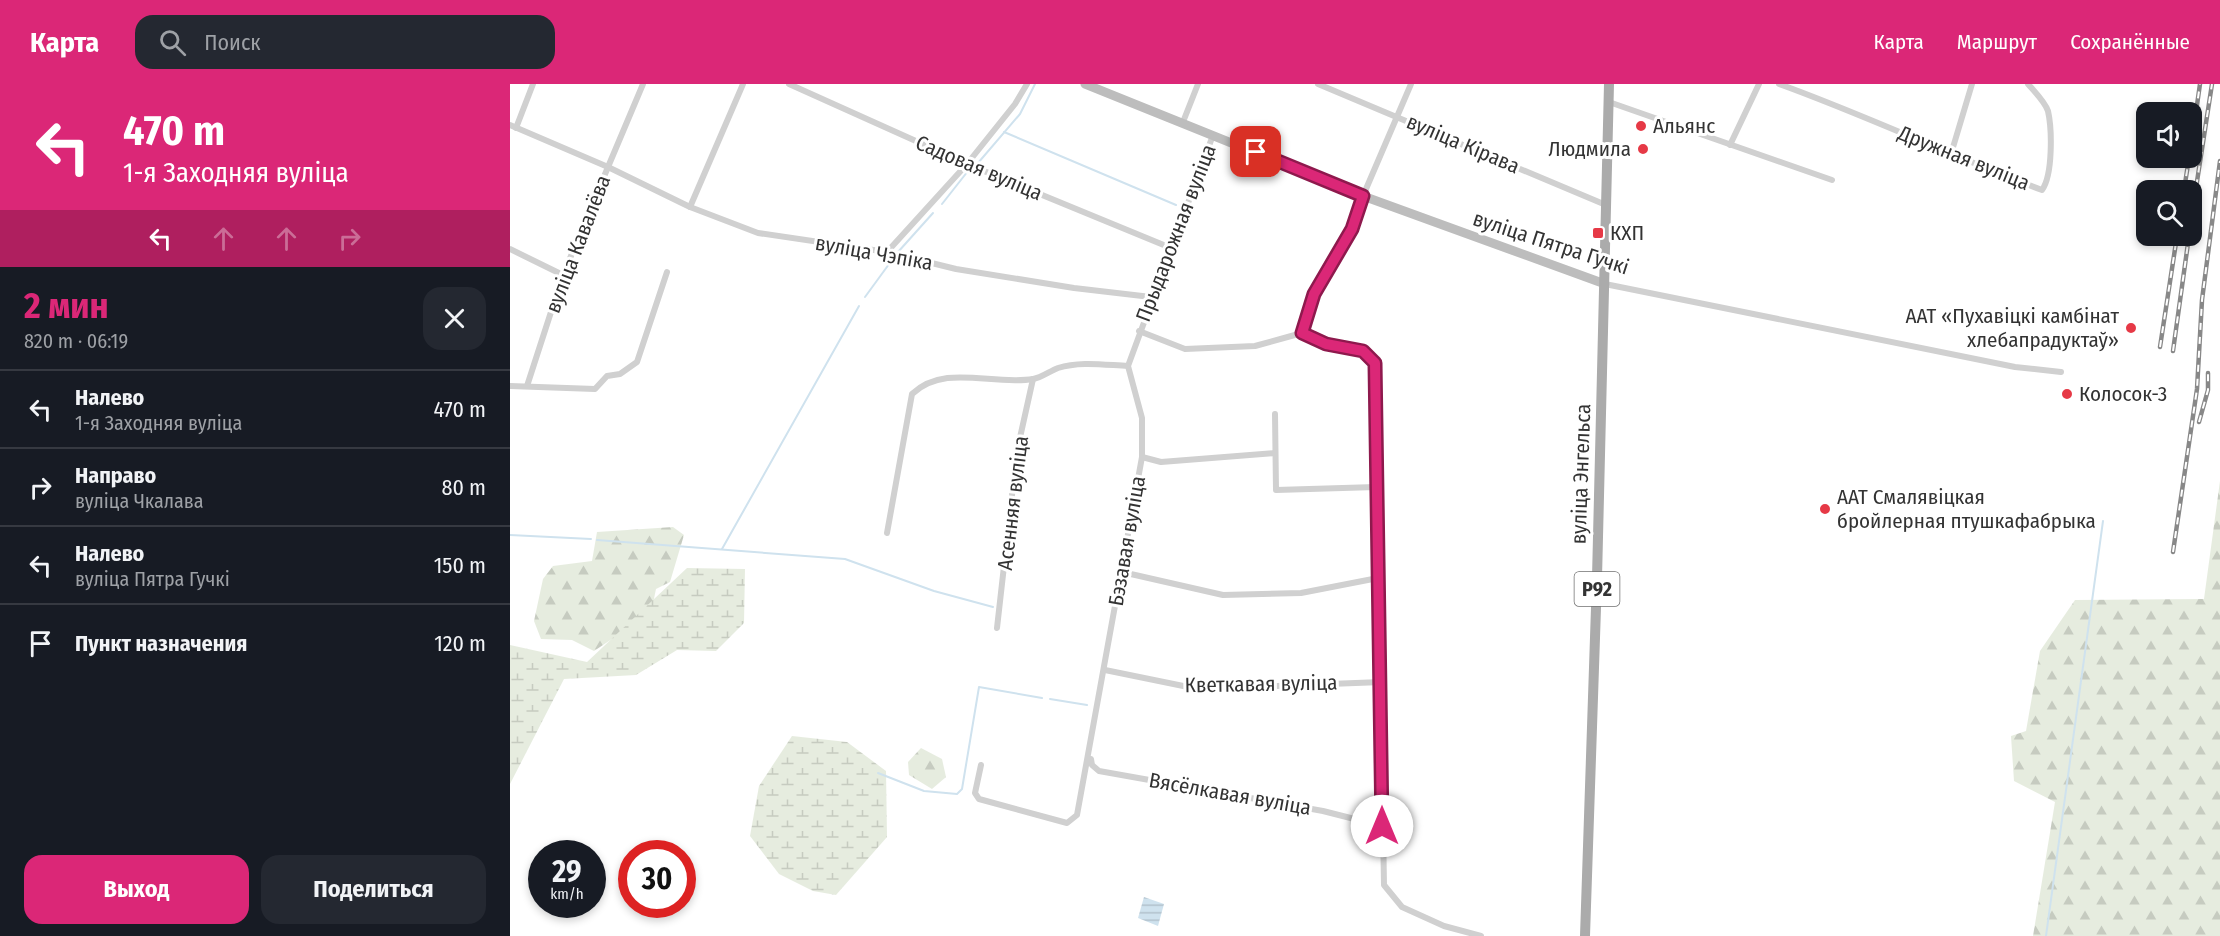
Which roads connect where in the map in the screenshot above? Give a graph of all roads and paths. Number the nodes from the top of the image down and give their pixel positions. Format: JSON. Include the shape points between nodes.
{"nodes":[{"id":1,"x":533,"y":84,"type":"edge"},
{"id":2,"x":643,"y":84,"type":"edge"},
{"id":3,"x":743,"y":84,"type":"edge"},
{"id":4,"x":789,"y":84,"type":"edge"},
{"id":5,"x":1027,"y":84,"type":"edge"},
{"id":6,"x":1085,"y":84,"type":"edge"},
{"id":7,"x":1198,"y":84,"type":"edge"},
{"id":8,"x":1318,"y":84,"type":"edge"},
{"id":9,"x":1411,"y":84,"type":"edge"},
{"id":10,"x":1609,"y":84,"type":"edge"},
{"id":11,"x":1759,"y":84,"type":"edge"},
{"id":12,"x":1779,"y":84,"type":"edge"},
{"id":13,"x":1972,"y":84,"type":"edge"},
{"id":14,"x":2028,"y":84,"type":"edge"},
{"id":15,"x":1609,"y":102,"type":"junction"},
{"id":16,"x":1397,"y":116,"type":"junction"},
{"id":17,"x":1183,"y":122,"type":"junction"},
{"id":18,"x":513,"y":127,"type":"edge"},
{"id":19,"x":1213,"y":135,"type":"junction"},
{"id":20,"x":1730,"y":145,"type":"junction"},
{"id":21,"x":1951,"y":154,"type":"junction"},
{"id":22,"x":967,"y":164,"type":"junction"},
{"id":23,"x":608,"y":167,"type":"junction"},
{"id":24,"x":1832,"y":180,"type":"dead end"},
{"id":25,"x":1363,"y":196,"type":"junction"},
{"id":26,"x":1606,"y":205,"type":"junction"},
{"id":27,"x":690,"y":207,"type":"junction"},
{"id":28,"x":1171,"y":248,"type":"junction"},
{"id":29,"x":510,"y":249,"type":"edge"},
{"id":30,"x":887,"y":252,"type":"junction"},
{"id":31,"x":667,"y":272,"type":"dead end"},
{"id":32,"x":563,"y":275,"type":"junction"},
{"id":33,"x":1605,"y":284,"type":"junction"},
{"id":34,"x":1151,"y":297,"type":"junction"},
{"id":35,"x":1139,"y":332,"type":"junction"},
{"id":36,"x":1302,"y":333,"type":"junction"},
{"id":37,"x":1128,"y":366,"type":"junction"},
{"id":38,"x":2061,"y":372,"type":"dead end"},
{"id":39,"x":1033,"y":379,"type":"junction"},
{"id":40,"x":510,"y":386,"type":"edge"},
{"id":41,"x":527,"y":386,"type":"junction"},
{"id":42,"x":1275,"y":414,"type":"dead end"},
{"id":43,"x":1275,"y":453,"type":"junction"},
{"id":44,"x":1142,"y":457,"type":"junction"},
{"id":45,"x":1376,"y":487,"type":"junction"},
{"id":46,"x":887,"y":533,"type":"dead end"},
{"id":47,"x":1122,"y":572,"type":"junction"},
{"id":48,"x":1378,"y":578,"type":"junction"},
{"id":49,"x":997,"y":628,"type":"dead end"},
{"id":50,"x":1105,"y":670,"type":"junction"},
{"id":51,"x":1382,"y":682,"type":"junction"},
{"id":52,"x":1090,"y":752,"type":"junction"},
{"id":53,"x":981,"y":765,"type":"dead end"},
{"id":54,"x":1382,"y":826,"type":"junction"},
{"id":55,"x":1481,"y":936,"type":"edge"},
{"id":56,"x":1585,"y":936,"type":"edge"}],
"edges":[{"from":1,"to":18,"type":"street"},
{"from":2,"to":23,"type":"street"},
{"from":3,"to":27,"type":"street"},
{"from":4,"to":22,"type":"street","name":"Садовая вуліца"},
{"from":5,"to":22,"type":"street"},
{"from":6,"to":17,"type":"street","name":"вуліца Пятра Гучкі"},
{"from":7,"to":17,"type":"street"},
{"from":8,"to":16,"type":"street","name":"вуліца Кірава"},
{"from":9,"to":16,"type":"street"},
{"from":10,"to":15,"type":"main road","name":"вуліца Энгельса","number":"Р92"},
{"from":11,"to":20,"type":"street"},
{"from":12,"to":21,"type":"street","name":"Дружная вуліца","via":[[1846,108]]},
{"from":13,"to":21,"type":"street"},
{"from":14,"to":21,"type":"street","name":"Дружная вуліца","via":[[2048,109],[2050,164],[2042,190]]},
{"from":15,"to":20,"type":"street"},
{"from":15,"to":26,"type":"main road","name":"вуліца Энгельса","number":"Р92"},
{"from":16,"to":25,"type":"street"},
{"from":16,"to":26,"type":"street","name":"вуліца Кірава"},
{"from":17,"to":19,"type":"street","name":"вуліца Пятра Гучкі"},
{"from":18,"to":23,"type":"street","name":"вуліца Кавалёва"},
{"from":19,"to":25,"type":"street","name":"вуліца Пятра Гучкі"},
{"from":19,"to":28,"type":"street","name":"Прыдарожная вуліца"},
{"from":20,"to":24,"type":"street"},
{"from":22,"to":28,"type":"street","name":"Садовая вуліца"},
{"from":22,"to":30,"type":"street"},
{"from":23,"to":27,"type":"street","name":"вуліца Чэпіка"},
{"from":23,"to":32,"type":"street","name":"вуліца Кавалёва"},
{"from":25,"to":33,"type":"street","name":"вуліца Пятра Гучкі"},
{"from":25,"to":36,"type":"street","via":[[1352,229],[1314,294]]},
{"from":26,"to":33,"type":"main road","name":"вуліца Энгельса","number":"Р92"},
{"from":27,"to":30,"type":"street","name":"вуліца Чэпіка","via":[[758,233]]},
{"from":28,"to":34,"type":"street","name":"Прыдарожная вуліца"},
{"from":29,"to":32,"type":"street"},
{"from":30,"to":34,"type":"street","name":"вуліца Чэпіка","via":[[956,268]]},
{"from":31,"to":41,"type":"street","via":[[637,362],[620,374],[607,376],[595,389]]},
{"from":32,"to":41,"type":"street","name":"вуліца Кавалёва"},
{"from":33,"to":38,"type":"street","name":"вуліца Пятра Гучкі","via":[[2015,367]]},
{"from":33,"to":56,"type":"main road","name":"вуліца Энгельса","number":"Р92"},
{"from":34,"to":35,"type":"street","name":"Прыдарожная вуліца"},
{"from":35,"to":36,"type":"street","via":[[1185,349],[1256,346]]},
{"from":35,"to":37,"type":"street"},
{"from":36,"to":45,"type":"street","via":[[1326,344],[1363,351],[1375,363]]},
{"from":37,"to":39,"type":"street","via":[[1075,364]]},
{"from":37,"to":44,"type":"street","name":"Бэзавая вуліца","via":[[1142,418]]},
{"from":39,"to":46,"type":"street","via":[[944,377],[923,384],[912,394]]},
{"from":39,"to":49,"type":"street","name":"Асенняя вуліца","via":[[1017,451]]},
{"from":40,"to":41,"type":"street"},
{"from":42,"to":43,"type":"street"},
{"from":43,"to":44,"type":"street","via":[[1161,462]]},
{"from":43,"to":45,"type":"street","via":[[1276,490]]},
{"from":44,"to":47,"type":"street","name":"Бэзавая вуліца"},
{"from":45,"to":48,"type":"street"},
{"from":47,"to":48,"type":"street","via":[[1223,595],[1301,593]]},
{"from":47,"to":50,"type":"street","name":"Бэзавая вуліца"},
{"from":48,"to":51,"type":"street"},
{"from":50,"to":51,"type":"street","name":"Кветкавая вуліца","via":[[1198,689]]},
{"from":50,"to":52,"type":"street","name":"Бэзавая вуліца"},
{"from":51,"to":54,"type":"street"},
{"from":52,"to":53,"type":"street","name":"Бэзавая вуліца","via":[[1077,815],[1066,823],[979,799],[975,793]]},
{"from":52,"to":54,"type":"street","name":"Вясёлкавая вуліца","via":[[1092,765],[1099,771],[1312,809]]},
{"from":54,"to":55,"type":"street","via":[[1384,885],[1402,907],[1444,926]]}]}
